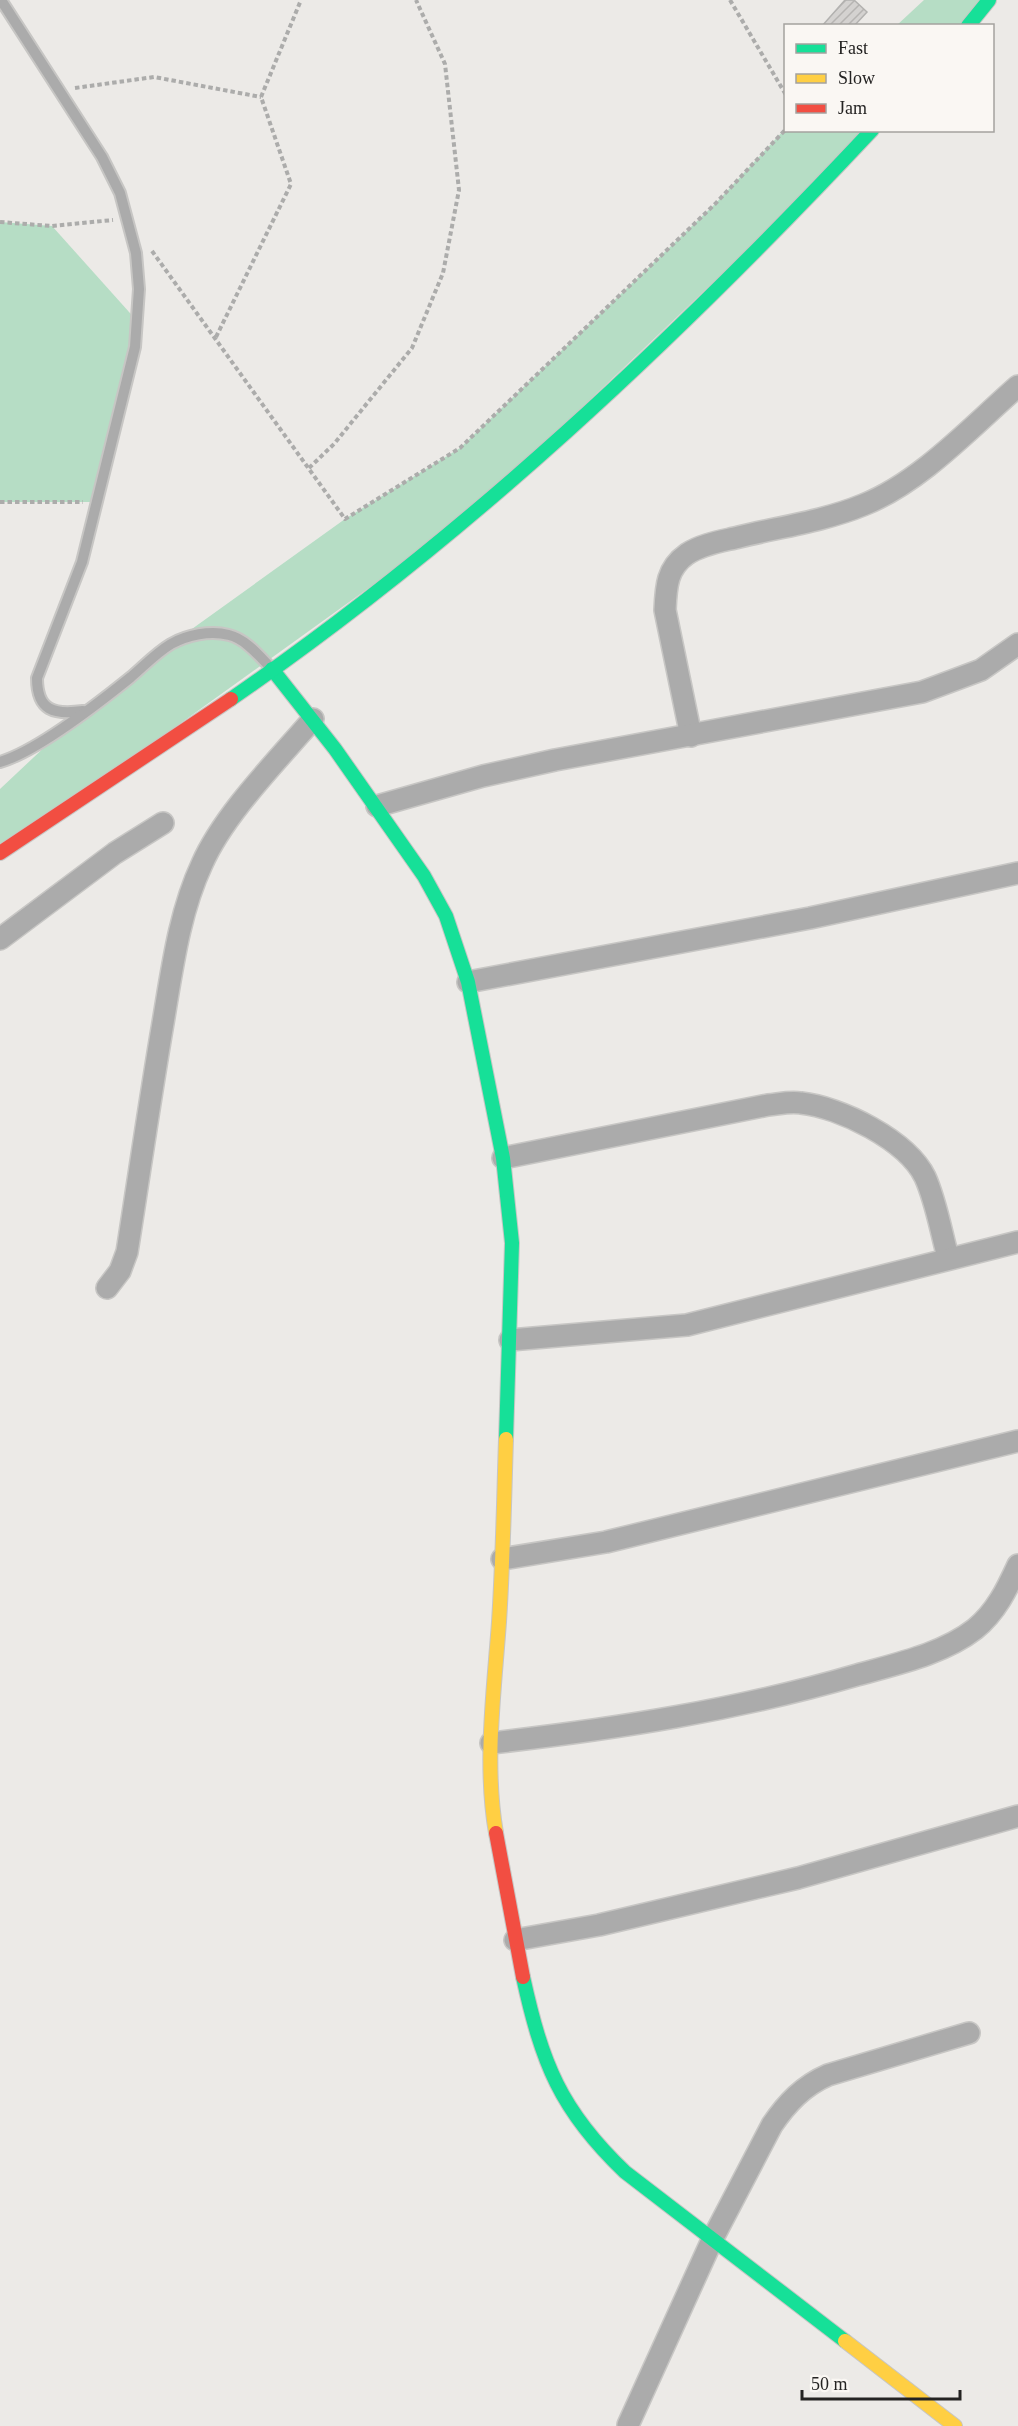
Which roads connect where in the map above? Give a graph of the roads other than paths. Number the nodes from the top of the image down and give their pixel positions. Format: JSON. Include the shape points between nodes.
{"nodes":[{"id":1,"x":1,"y":0,"type":"edge"},
{"id":2,"x":989,"y":0,"type":"edge"},
{"id":3,"x":970,"y":24,"type":"edge"},
{"id":4,"x":870,"y":132,"type":"edge"},
{"id":5,"x":1018,"y":386,"type":"edge"},
{"id":6,"x":1018,"y":644,"type":"edge"},
{"id":7,"x":272,"y":669,"type":"junction"},
{"id":8,"x":83,"y":711,"type":"junction"},
{"id":9,"x":313,"y":719,"type":"junction"},
{"id":10,"x":691,"y":736,"type":"junction"},
{"id":11,"x":0,"y":762,"type":"edge"},
{"id":12,"x":377,"y":806,"type":"junction"},
{"id":13,"x":163,"y":823,"type":"dead end"},
{"id":14,"x":0,"y":853,"type":"edge"},
{"id":15,"x":1018,"y":873,"type":"edge"},
{"id":16,"x":0,"y":939,"type":"edge"},
{"id":17,"x":468,"y":982,"type":"junction"},
{"id":18,"x":503,"y":1158,"type":"junction"},
{"id":19,"x":1018,"y":1242,"type":"edge"},
{"id":20,"x":948,"y":1257,"type":"junction"},
{"id":21,"x":107,"y":1288,"type":"dead end"},
{"id":22,"x":510,"y":1340,"type":"junction"},
{"id":23,"x":1018,"y":1441,"type":"edge"},
{"id":24,"x":502,"y":1559,"type":"junction"},
{"id":25,"x":1018,"y":1565,"type":"edge"},
{"id":26,"x":491,"y":1743,"type":"junction"},
{"id":27,"x":1018,"y":1816,"type":"edge"},
{"id":28,"x":514,"y":1940,"type":"junction"},
{"id":29,"x":969,"y":2033,"type":"dead end"},
{"id":30,"x":713,"y":2238,"type":"junction"},
{"id":31,"x":628,"y":2425,"type":"edge"},
{"id":32,"x":955,"y":2426,"type":"edge"}],
"edges":[{"from":1,"to":8,"type":"lane","via":[[102,157],[120,193],[136,253],[139,289],[135,347],[82,562],[38,678],[37,692],[50,710]]},
{"from":2,"to":3,"type":"street"},
{"from":4,"to":7,"type":"street","via":[[725,282],[588,412],[331,628]]},
{"from":5,"to":10,"type":"street","via":[[888,494],[836,514],[716,542],[690,552],[673,567],[666,588],[665,610]]},
{"from":6,"to":10,"type":"street","via":[[981,670],[922,692]]},
{"from":7,"to":8,"type":"lane","via":[[231,635],[196,635],[171,644]]},
{"from":7,"to":9,"type":"street"},
{"from":7,"to":14,"type":"street"},
{"from":8,"to":11,"type":"lane","via":[[30,750]]},
{"from":9,"to":12,"type":"street"},
{"from":9,"to":21,"type":"street","via":[[222,831],[202,862],[190,895],[173,964],[127,1252]]},
{"from":10,"to":12,"type":"street","via":[[504,772]]},
{"from":12,"to":17,"type":"street","via":[[436,896]]},
{"from":13,"to":16,"type":"street","via":[[115,853]]},
{"from":15,"to":17,"type":"street","via":[[810,918]]},
{"from":17,"to":18,"type":"street"},
{"from":18,"to":20,"type":"street","via":[[768,1105],[816,1105],[880,1133],[916,1164],[925,1177]]},
{"from":18,"to":22,"type":"street","via":[[512,1243]]},
{"from":19,"to":20,"type":"street"},
{"from":20,"to":22,"type":"street","via":[[687,1325]]},
{"from":22,"to":24,"type":"street"},
{"from":23,"to":24,"type":"street","via":[[606,1542]]},
{"from":24,"to":26,"type":"street"},
{"from":25,"to":26,"type":"street","via":[[1004,1595],[975,1629],[950,1645],[886,1667],[747,1704],[590,1732]]},
{"from":26,"to":28,"type":"street","via":[[493,1815]]},
{"from":27,"to":28,"type":"street","via":[[798,1878],[599,1925]]},
{"from":28,"to":30,"type":"street","via":[[543,2055],[562,2097],[604,2153]]},
{"from":29,"to":30,"type":"street","via":[[810,2083],[783,2108],[772,2125]]},
{"from":30,"to":31,"type":"street"},
{"from":30,"to":32,"type":"street"}]}
